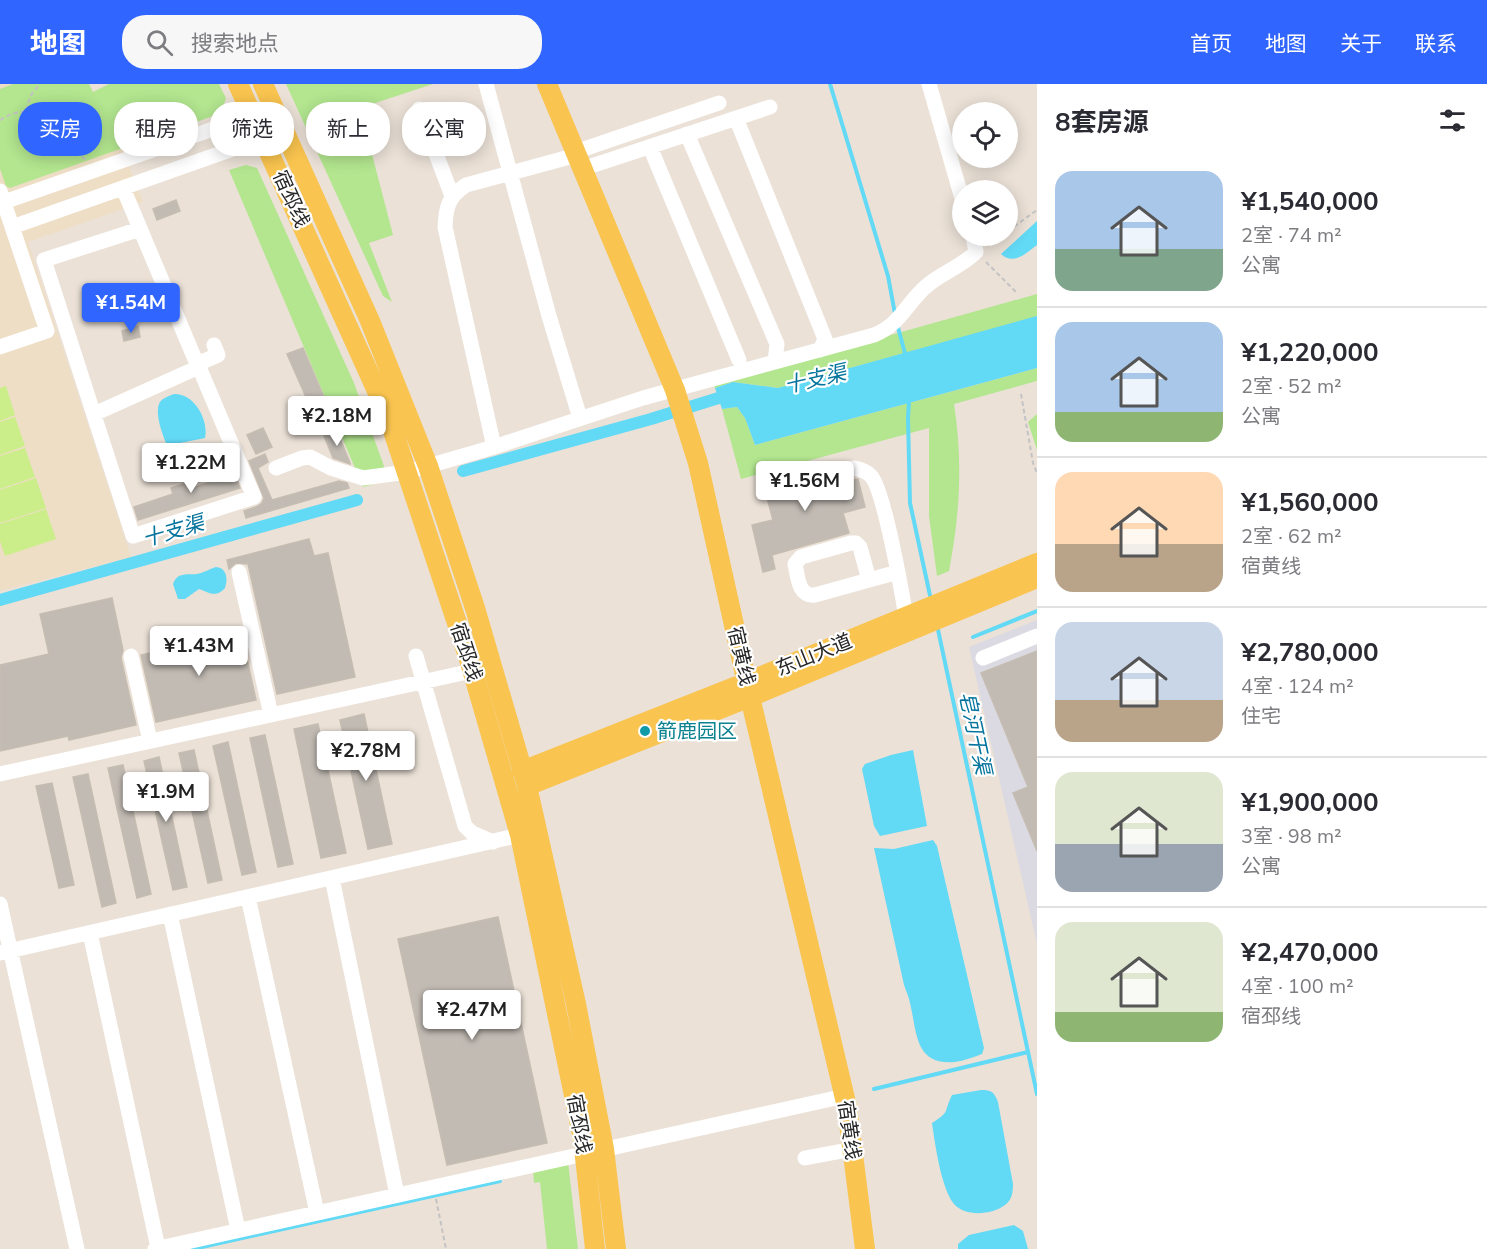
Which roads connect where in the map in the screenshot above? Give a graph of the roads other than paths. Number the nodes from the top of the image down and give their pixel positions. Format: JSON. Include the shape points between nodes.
{"nodes":[{"id":1,"x":238,"y":84,"type":"edge"},
{"id":2,"x":262,"y":84,"type":"edge"},
{"id":3,"x":486,"y":84,"type":"edge"},
{"id":4,"x":547,"y":84,"type":"edge"},
{"id":5,"x":929,"y":84,"type":"edge"},
{"id":6,"x":247,"y":102,"type":"edge"},
{"id":7,"x":719,"y":103,"type":"dead end"},
{"id":8,"x":770,"y":107,"type":"dead end"},
{"id":9,"x":736,"y":118,"type":"junction"},
{"id":10,"x":210,"y":129,"type":"edge"},
{"id":11,"x":687,"y":134,"type":"junction"},
{"id":12,"x":650,"y":147,"type":"junction"},
{"id":13,"x":213,"y":156,"type":"edge"},
{"id":14,"x":272,"y":156,"type":"edge"},
{"id":15,"x":437,"y":156,"type":"edge"},
{"id":16,"x":578,"y":159,"type":"junction"},
{"id":17,"x":510,"y":173,"type":"junction"},
{"id":18,"x":957,"y":180,"type":"edge"},
{"id":19,"x":123,"y":188,"type":"junction"},
{"id":20,"x":2,"y":196,"type":"edge"},
{"id":21,"x":452,"y":196,"type":"junction"},
{"id":22,"x":12,"y":227,"type":"junction"},
{"id":23,"x":140,"y":229,"type":"junction"},
{"id":24,"x":975,"y":246,"type":"edge"},
{"id":25,"x":214,"y":345,"type":"dead end"},
{"id":26,"x":0,"y":347,"type":"edge"},
{"id":27,"x":820,"y":350,"type":"junction"},
{"id":28,"x":739,"y":360,"type":"dead end"},
{"id":29,"x":775,"y":363,"type":"junction"},
{"id":30,"x":198,"y":365,"type":"junction"},
{"id":31,"x":676,"y":394,"type":"junction"},
{"id":32,"x":94,"y":414,"type":"junction"},
{"id":33,"x":580,"y":418,"type":"junction"},
{"id":34,"x":494,"y":447,"type":"junction"},
{"id":35,"x":428,"y":466,"type":"junction"},
{"id":36,"x":276,"y":468,"type":"dead end"},
{"id":37,"x":407,"y":472,"type":"junction"},
{"id":38,"x":833,"y":473,"type":"dead end"},
{"id":39,"x":1037,"y":562,"type":"edge"},
{"id":40,"x":239,"y":572,"type":"dead end"},
{"id":41,"x":898,"y":572,"type":"junction"},
{"id":42,"x":1037,"y":578,"type":"edge"},
{"id":43,"x":869,"y":580,"type":"junction"},
{"id":44,"x":934,"y":613,"type":"junction"},
{"id":45,"x":906,"y":617,"type":"junction"},
{"id":46,"x":1037,"y":636,"type":"edge"},
{"id":47,"x":131,"y":656,"type":"dead end"},
{"id":48,"x":416,"y":657,"type":"dead end"},
{"id":49,"x":983,"y":658,"type":"dead end"},
{"id":50,"x":472,"y":671,"type":"junction"},
{"id":51,"x":423,"y":682,"type":"junction"},
{"id":52,"x":748,"y":689,"type":"junction"},
{"id":53,"x":271,"y":715,"type":"junction"},
{"id":54,"x":150,"y":741,"type":"junction"},
{"id":55,"x":0,"y":774,"type":"edge"},
{"id":56,"x":524,"y":778,"type":"junction"},
{"id":57,"x":520,"y":835,"type":"junction"},
{"id":58,"x":493,"y":842,"type":"junction"},
{"id":59,"x":332,"y":878,"type":"junction"},
{"id":60,"x":248,"y":897,"type":"junction"},
{"id":61,"x":0,"y":904,"type":"edge"},
{"id":62,"x":170,"y":914,"type":"junction"},
{"id":63,"x":90,"y":933,"type":"junction"},
{"id":64,"x":5,"y":952,"type":"edge"},
{"id":65,"x":845,"y":1096,"type":"junction"},
{"id":66,"x":853,"y":1149,"type":"junction"},
{"id":67,"x":594,"y":1151,"type":"junction"},
{"id":68,"x":805,"y":1158,"type":"dead end"},
{"id":69,"x":397,"y":1195,"type":"junction"},
{"id":70,"x":317,"y":1213,"type":"junction"},
{"id":71,"x":238,"y":1230,"type":"junction"},
{"id":72,"x":77,"y":1249,"type":"edge"},
{"id":73,"x":157,"y":1249,"type":"edge"},
{"id":74,"x":595,"y":1249,"type":"edge"},
{"id":75,"x":616,"y":1249,"type":"edge"},
{"id":76,"x":865,"y":1249,"type":"edge"}],
"edges":[{"from":1,"to":6,"type":"main road","name":"宿邳线"},
{"from":2,"to":35,"type":"main road","name":"宿邳线","via":[[370,321]]},
{"from":3,"to":17,"type":"street"},
{"from":4,"to":16,"type":"main road","name":"宿黄线"},
{"from":5,"to":18,"type":"street"},
{"from":7,"to":16,"type":"street"},
{"from":8,"to":9,"type":"street"},
{"from":9,"to":11,"type":"street"},
{"from":9,"to":27,"type":"street","via":[[825,339]]},
{"from":10,"to":20,"type":"street","via":[[92,171]]},
{"from":11,"to":12,"type":"street"},
{"from":11,"to":29,"type":"street","via":[[777,344]]},
{"from":12,"to":16,"type":"street"},
{"from":12,"to":28,"type":"street"},
{"from":13,"to":19,"type":"street"},
{"from":14,"to":37,"type":"main road","name":"宿邳线","via":[[387,412]]},
{"from":15,"to":21,"type":"street"},
{"from":16,"to":17,"type":"street"},
{"from":16,"to":31,"type":"main road","name":"宿黄线"},
{"from":17,"to":21,"type":"street","via":[[466,185]]},
{"from":17,"to":33,"type":"street"},
{"from":19,"to":22,"type":"street"},
{"from":19,"to":23,"type":"street"},
{"from":20,"to":22,"type":"street"},
{"from":21,"to":34,"type":"street","via":[[445,227]]},
{"from":22,"to":26,"type":"street","via":[[47,331]]},
{"from":23,"to":30,"type":"street"},
{"from":23,"to":32,"type":"street","via":[[44,260]]},
{"from":24,"to":27,"type":"street","via":[[976,252],[921,291],[896,322],[874,335]]},
{"from":25,"to":30,"type":"street","via":[[218,355]]},
{"from":27,"to":29,"type":"street"},
{"from":29,"to":31,"type":"street"},
{"from":30,"to":32,"type":"street"},
{"from":30,"to":32,"type":"street","via":[[254,497],[133,536]]},
{"from":31,"to":33,"type":"street","via":[[643,398]]},
{"from":31,"to":52,"type":"main road","name":"宿黄线","via":[[698,463]]},
{"from":33,"to":34,"type":"street"},
{"from":34,"to":35,"type":"street"},
{"from":35,"to":37,"type":"street"},
{"from":35,"to":56,"type":"main road","name":"宿邳线","via":[[475,608]]},
{"from":36,"to":37,"type":"street","via":[[310,457],[363,478]]},
{"from":37,"to":50,"type":"main road","name":"宿邳线"},
{"from":38,"to":41,"type":"street","via":[[854,468],[872,476]]},
{"from":39,"to":44,"type":"main road","name":"东山大道"},
{"from":40,"to":53,"type":"street"},
{"from":41,"to":43,"type":"street"},
{"from":41,"to":45,"type":"street"},
{"from":42,"to":44,"type":"main road","name":"东山大道"},
{"from":43,"to":43,"type":"street","via":[[808,596],[801,587],[795,564],[801,557],[856,543]]},
{"from":44,"to":45,"type":"main road","name":"东山大道"},
{"from":44,"to":52,"type":"main road","name":"东山大道"},
{"from":45,"to":52,"type":"main road","name":"东山大道"},
{"from":46,"to":49,"type":"street"},
{"from":47,"to":54,"type":"street"},
{"from":48,"to":51,"type":"street"},
{"from":50,"to":51,"type":"street"},
{"from":50,"to":57,"type":"main road","name":"宿邳线"},
{"from":51,"to":53,"type":"street"},
{"from":51,"to":58,"type":"street","via":[[465,826]]},
{"from":52,"to":56,"type":"main road","name":"东山大道"},
{"from":52,"to":65,"type":"main road","name":"宿黄线"},
{"from":53,"to":54,"type":"street"},
{"from":54,"to":55,"type":"street"},
{"from":56,"to":67,"type":"main road","name":"宿邳线","via":[[576,1004]]},
{"from":57,"to":58,"type":"street"},
{"from":57,"to":67,"type":"main road","name":"宿邳线"},
{"from":58,"to":59,"type":"street"},
{"from":59,"to":60,"type":"street"},
{"from":59,"to":69,"type":"street"},
{"from":60,"to":62,"type":"street"},
{"from":60,"to":70,"type":"street"},
{"from":61,"to":64,"type":"street"},
{"from":62,"to":63,"type":"street"},
{"from":62,"to":71,"type":"street"},
{"from":63,"to":64,"type":"street"},
{"from":63,"to":73,"type":"street"},
{"from":64,"to":72,"type":"street"},
{"from":65,"to":66,"type":"main road","name":"宿黄线"},
{"from":65,"to":67,"type":"street"},
{"from":66,"to":68,"type":"street"},
{"from":66,"to":76,"type":"main road","name":"宿黄线"},
{"from":67,"to":69,"type":"street"},
{"from":67,"to":74,"type":"main road","name":"宿邳线"},
{"from":67,"to":75,"type":"main road","name":"宿邳线"},
{"from":69,"to":70,"type":"street"},
{"from":70,"to":71,"type":"street"},
{"from":71,"to":73,"type":"street"}]}
